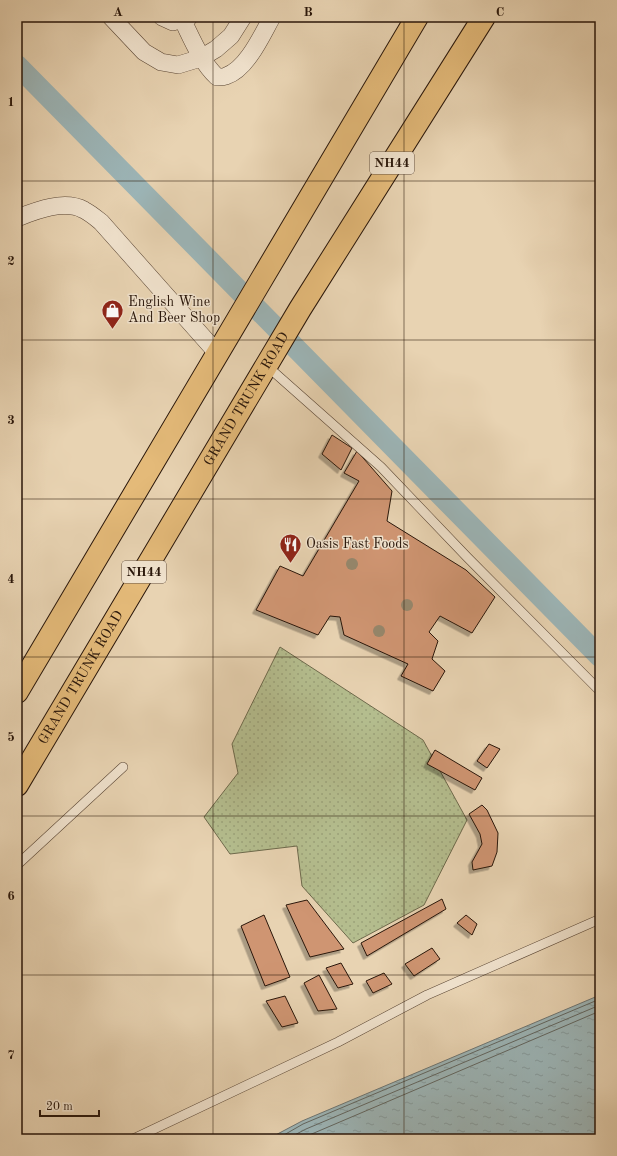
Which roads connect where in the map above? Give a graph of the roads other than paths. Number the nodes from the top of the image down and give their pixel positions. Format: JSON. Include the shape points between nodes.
{"nodes":[{"id":1,"x":111,"y":17,"type":"edge"},
{"id":2,"x":162,"y":17,"type":"edge"},
{"id":3,"x":243,"y":17,"type":"edge"},
{"id":4,"x":272,"y":17,"type":"edge"},
{"id":5,"x":417,"y":17,"type":"edge"},
{"id":6,"x":484,"y":17,"type":"edge"},
{"id":7,"x":186,"y":18,"type":"edge"},
{"id":8,"x":201,"y":58,"type":"junction"},
{"id":9,"x":17,"y":218,"type":"edge"},
{"id":10,"x":218,"y":354,"type":"junction"},
{"id":11,"x":269,"y":362,"type":"junction"},
{"id":12,"x":600,"y":691,"type":"edge"},
{"id":13,"x":17,"y":692,"type":"edge"},
{"id":14,"x":122,"y":767,"type":"dead end"},
{"id":15,"x":17,"y":785,"type":"edge"},
{"id":16,"x":17,"y":866,"type":"edge"},
{"id":17,"x":600,"y":918,"type":"edge"},
{"id":18,"x":133,"y":1139,"type":"edge"}],
"edges":[{"from":1,"to":8,"type":"street","via":[[144,52],[162,62],[178,65]]},
{"from":2,"to":7,"type":"street","via":[[172,22]]},
{"from":3,"to":8,"type":"street","via":[[231,36]]},
{"from":4,"to":8,"type":"street","via":[[251,54],[238,69],[226,77],[217,77]]},
{"from":5,"to":10,"type":"highway"},
{"from":6,"to":11,"type":"highway","name":"GRAND TRUNK ROAD","number":"NH44"},
{"from":7,"to":8,"type":"street"},
{"from":9,"to":10,"type":"street","via":[[41,209],[65,205],[83,209],[101,222]]},
{"from":10,"to":13,"type":"highway"},
{"from":11,"to":12,"type":"lane","via":[[381,467]]},
{"from":11,"to":15,"type":"highway","name":"GRAND TRUNK ROAD","number":"NH44"},
{"from":14,"to":16,"type":"lane"},
{"from":17,"to":18,"type":"lane","via":[[427,994],[338,1042]]}]}
